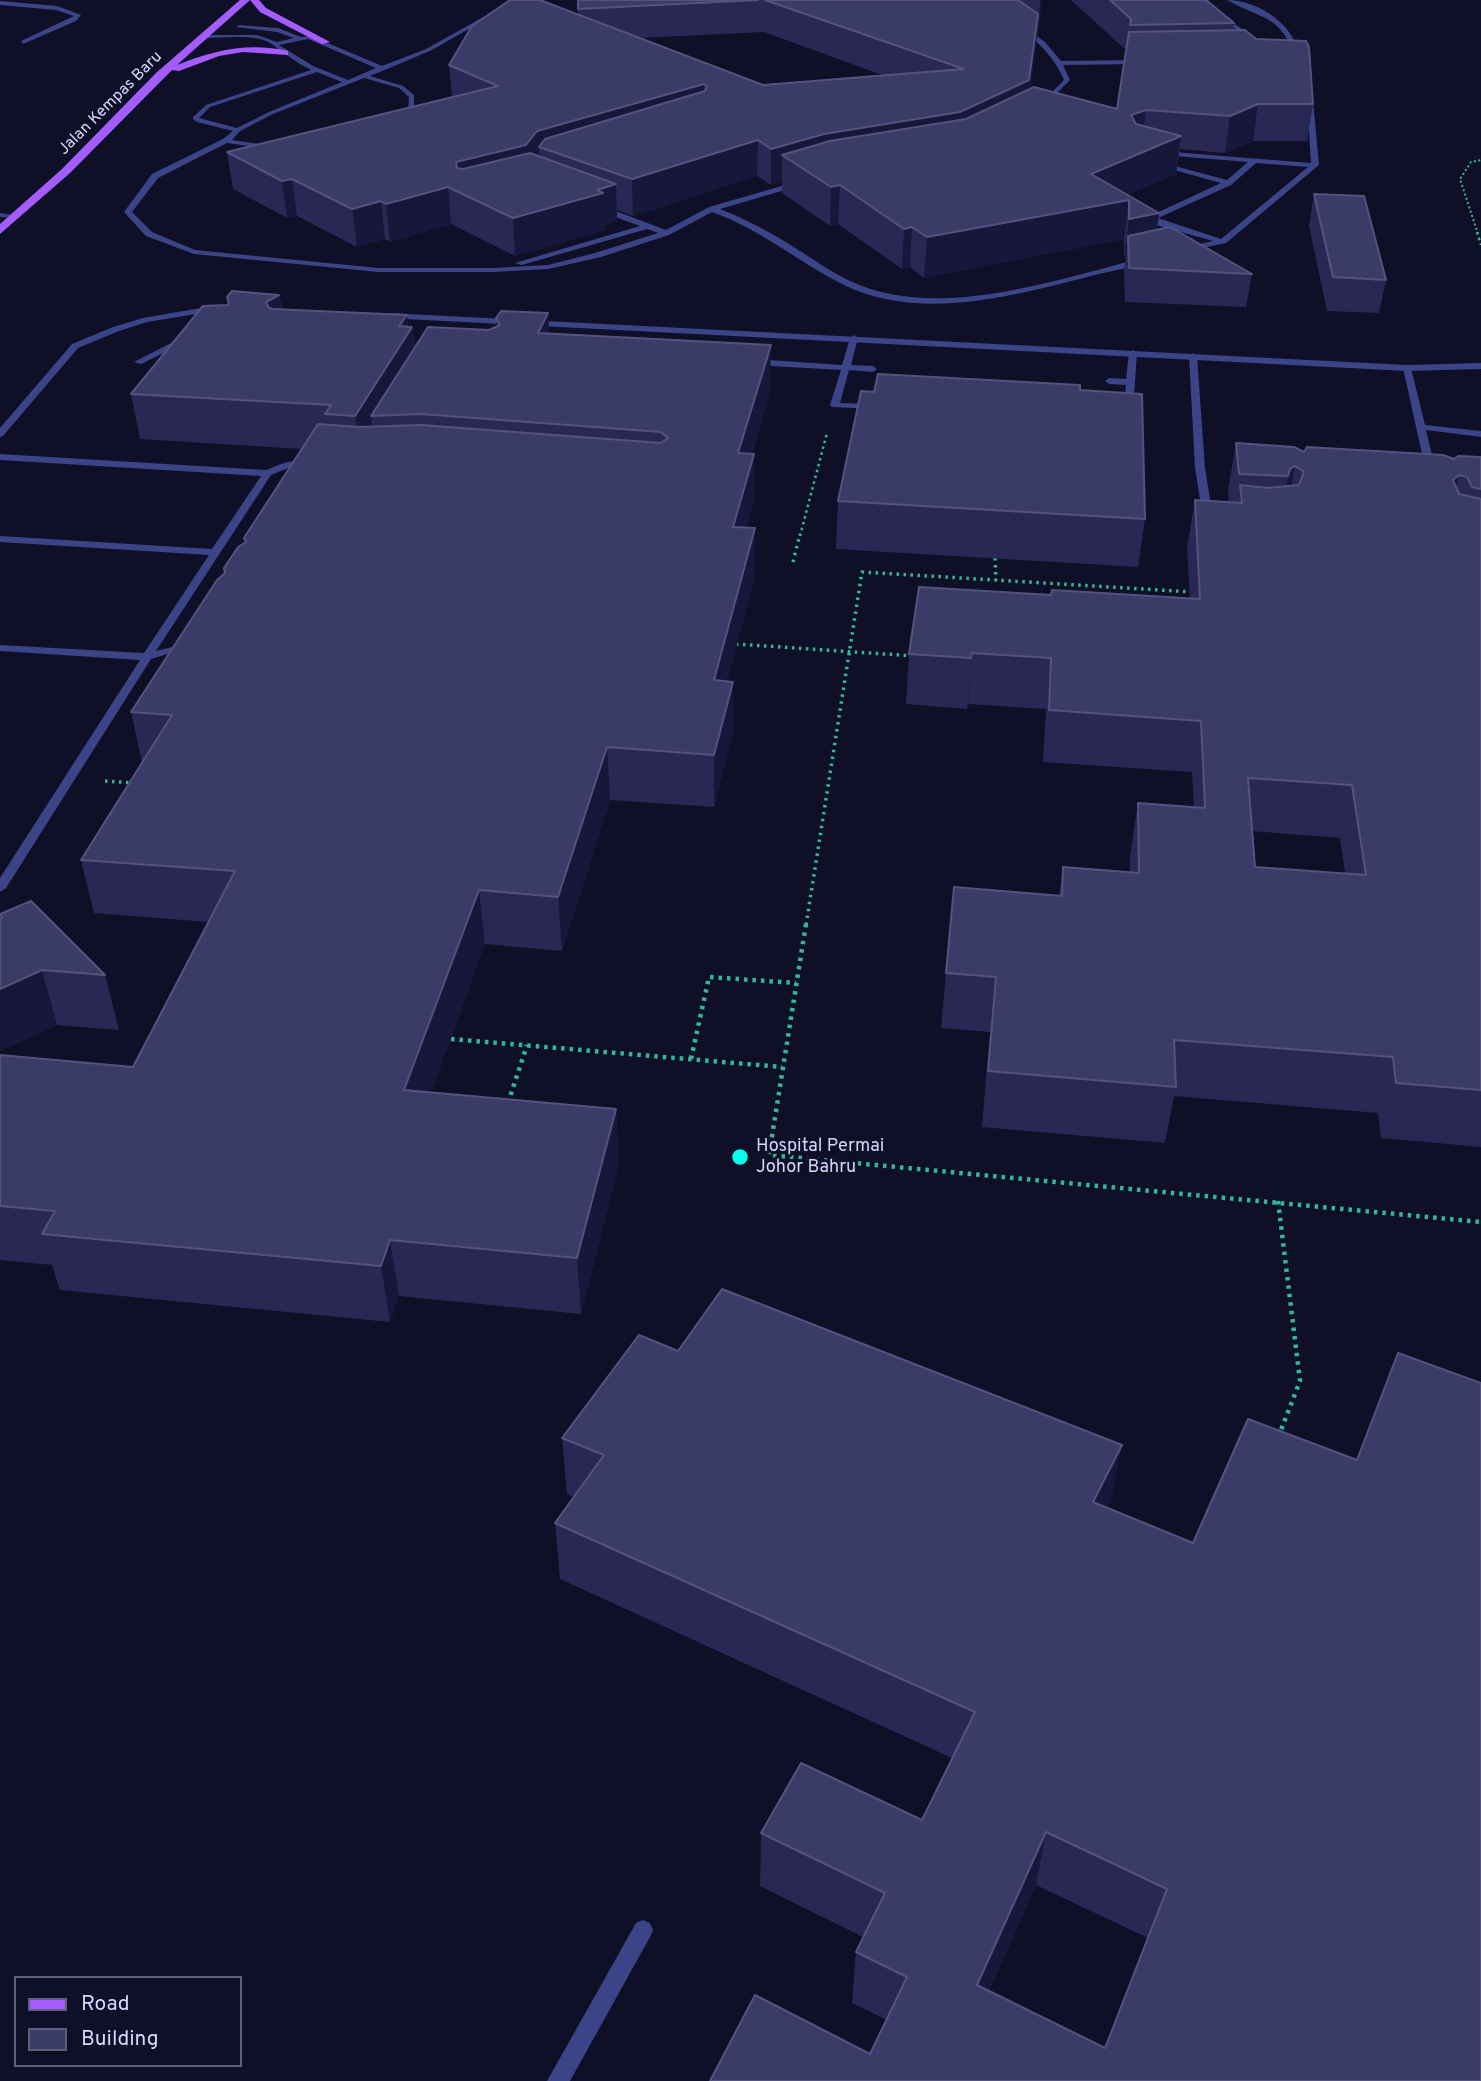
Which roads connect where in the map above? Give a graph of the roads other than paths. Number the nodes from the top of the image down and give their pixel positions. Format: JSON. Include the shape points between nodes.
{"nodes":[{"id":1,"x":245,"y":0,"type":"edge"},
{"id":2,"x":254,"y":0,"type":"edge"},
{"id":3,"x":1230,"y":0,"type":"edge"},
{"id":4,"x":0,"y":3,"type":"edge"},
{"id":5,"x":503,"y":8,"type":"edge"},
{"id":6,"x":1211,"y":13,"type":"edge"},
{"id":7,"x":1015,"y":23,"type":"edge"},
{"id":8,"x":216,"y":27,"type":"junction"},
{"id":9,"x":206,"y":36,"type":"junction"},
{"id":10,"x":299,"y":38,"type":"junction"},
{"id":11,"x":1294,"y":38,"type":"junction"},
{"id":12,"x":1269,"y":41,"type":"edge"},
{"id":13,"x":1280,"y":41,"type":"edge"},
{"id":14,"x":23,"y":42,"type":"dead end"},
{"id":15,"x":325,"y":42,"type":"junction"},
{"id":16,"x":277,"y":44,"type":"junction"},
{"id":17,"x":285,"y":53,"type":"junction"},
{"id":18,"x":1297,"y":59,"type":"junction"},
{"id":19,"x":1283,"y":60,"type":"edge"},
{"id":20,"x":1144,"y":62,"type":"edge"},
{"id":21,"x":1061,"y":64,"type":"junction"},
{"id":22,"x":381,"y":68,"type":"junction"},
{"id":23,"x":317,"y":70,"type":"junction"},
{"id":24,"x":1303,"y":70,"type":"edge"},
{"id":25,"x":160,"y":75,"type":"junction"},
{"id":26,"x":363,"y":76,"type":"junction"},
{"id":27,"x":349,"y":82,"type":"junction"},
{"id":28,"x":1310,"y":95,"type":"edge"},
{"id":29,"x":1039,"y":109,"type":"edge"},
{"id":30,"x":392,"y":129,"type":"edge"},
{"id":31,"x":238,"y":130,"type":"junction"},
{"id":32,"x":226,"y":141,"type":"junction"},
{"id":33,"x":284,"y":148,"type":"edge"},
{"id":34,"x":1154,"y":152,"type":"edge"},
{"id":35,"x":1147,"y":160,"type":"edge"},
{"id":36,"x":1255,"y":160,"type":"junction"},
{"id":37,"x":1315,"y":165,"type":"junction"},
{"id":38,"x":814,"y":178,"type":"edge"},
{"id":39,"x":1228,"y":183,"type":"junction"},
{"id":40,"x":597,"y":208,"type":"edge"},
{"id":41,"x":712,"y":209,"type":"junction"},
{"id":42,"x":0,"y":215,"type":"edge"},
{"id":43,"x":13,"y":216,"type":"junction"},
{"id":44,"x":648,"y":226,"type":"junction"},
{"id":45,"x":0,"y":230,"type":"edge"},
{"id":46,"x":666,"y":233,"type":"junction"},
{"id":47,"x":1223,"y":241,"type":"junction"},
{"id":48,"x":1172,"y":253,"type":"edge"},
{"id":49,"x":1159,"y":256,"type":"edge"},
{"id":50,"x":494,"y":270,"type":"junction"},
{"id":51,"x":226,"y":307,"type":"edge"},
{"id":52,"x":375,"y":315,"type":"edge"},
{"id":53,"x":195,"y":336,"type":"edge"},
{"id":54,"x":853,"y":338,"type":"junction"},
{"id":55,"x":1133,"y":353,"type":"junction"},
{"id":56,"x":1193,"y":356,"type":"junction"},
{"id":57,"x":738,"y":361,"type":"edge"},
{"id":58,"x":138,"y":362,"type":"dead end"},
{"id":59,"x":1481,"y":366,"type":"edge"},
{"id":60,"x":846,"y":367,"type":"junction"},
{"id":61,"x":1407,"y":368,"type":"junction"},
{"id":62,"x":873,"y":369,"type":"dead end"},
{"id":63,"x":1109,"y":381,"type":"dead end"},
{"id":64,"x":1129,"y":382,"type":"junction"},
{"id":65,"x":889,"y":408,"type":"edge"},
{"id":66,"x":1115,"y":422,"type":"edge"},
{"id":67,"x":1421,"y":432,"type":"junction"},
{"id":68,"x":0,"y":434,"type":"edge"},
{"id":69,"x":1481,"y":434,"type":"edge"},
{"id":70,"x":0,"y":457,"type":"edge"},
{"id":71,"x":324,"y":465,"type":"edge"},
{"id":72,"x":267,"y":473,"type":"junction"},
{"id":73,"x":1433,"y":482,"type":"edge"},
{"id":74,"x":1221,"y":526,"type":"edge"},
{"id":75,"x":0,"y":539,"type":"edge"},
{"id":76,"x":215,"y":552,"type":"junction"},
{"id":77,"x":208,"y":565,"type":"junction"},
{"id":78,"x":220,"y":568,"type":"dead end"},
{"id":79,"x":196,"y":642,"type":"edge"},
{"id":80,"x":0,"y":648,"type":"edge"},
{"id":81,"x":147,"y":657,"type":"junction"},
{"id":82,"x":0,"y":888,"type":"edge"},
{"id":83,"x":643,"y":1930,"type":"dead end"},
{"id":84,"x":558,"y":2081,"type":"edge"}],
"edges":[{"from":1,"to":8,"type":"main road","name":"Jalan Kempas Baru"},
{"from":2,"to":15,"type":"main road","via":[[263,10]]},
{"from":3,"to":11,"type":"street","via":[[1274,18]]},
{"from":4,"to":14,"type":"street","via":[[57,8],[78,15]]},
{"from":5,"to":22,"type":"street","via":[[428,50]]},
{"from":6,"to":12,"type":"street","via":[[1252,39]]},
{"from":7,"to":21,"type":"street","via":[[1043,41]]},
{"from":8,"to":9,"type":"main road","name":"Jalan Kempas Baru"},
{"from":8,"to":10,"type":"street","via":[[262,27]]},
{"from":9,"to":16,"type":"street","via":[[257,37]]},
{"from":9,"to":25,"type":"main road","name":"Jalan Kempas Baru"},
{"from":10,"to":15,"type":"street"},
{"from":10,"to":16,"type":"street"},
{"from":11,"to":13,"type":"street"},
{"from":11,"to":18,"type":"street"},
{"from":15,"to":22,"type":"street"},
{"from":16,"to":17,"type":"street"},
{"from":17,"to":23,"type":"street"},
{"from":17,"to":25,"type":"main road","via":[[243,47]]},
{"from":18,"to":19,"type":"street"},
{"from":18,"to":24,"type":"street"},
{"from":20,"to":21,"type":"street"},
{"from":21,"to":29,"type":"street","via":[[1067,80]]},
{"from":22,"to":26,"type":"street"},
{"from":23,"to":27,"type":"street"},
{"from":23,"to":31,"type":"street","via":[[208,106],[195,118]]},
{"from":25,"to":43,"type":"main road","name":"Jalan Kempas Baru","via":[[66,171]]},
{"from":26,"to":27,"type":"street"},
{"from":26,"to":30,"type":"street","via":[[401,87],[412,96],[411,117]]},
{"from":27,"to":31,"type":"street"},
{"from":28,"to":37,"type":"street"},
{"from":31,"to":32,"type":"street"},
{"from":32,"to":33,"type":"street"},
{"from":32,"to":50,"type":"street","via":[[155,176],[128,212],[149,234],[194,253],[378,270]]},
{"from":34,"to":36,"type":"street"},
{"from":35,"to":39,"type":"street"},
{"from":36,"to":37,"type":"street"},
{"from":36,"to":39,"type":"street"},
{"from":37,"to":47,"type":"street"},
{"from":38,"to":41,"type":"street"},
{"from":39,"to":47,"type":"street","via":[[1153,218]]},
{"from":40,"to":44,"type":"street"},
{"from":41,"to":46,"type":"street"},
{"from":41,"to":49,"type":"street","via":[[752,223],[848,283],[912,301],[955,301]]},
{"from":42,"to":43,"type":"street"},
{"from":43,"to":45,"type":"main road","name":"Jalan Kempas Baru"},
{"from":44,"to":46,"type":"street"},
{"from":44,"to":50,"type":"street"},
{"from":46,"to":50,"type":"street","via":[[548,267]]},
{"from":47,"to":48,"type":"street"},
{"from":51,"to":68,"type":"street","via":[[146,320],[75,346]]},
{"from":52,"to":54,"type":"street","via":[[453,324]]},
{"from":53,"to":58,"type":"street"},
{"from":54,"to":55,"type":"street"},
{"from":54,"to":60,"type":"street"},
{"from":55,"to":56,"type":"street"},
{"from":55,"to":64,"type":"street"},
{"from":56,"to":61,"type":"street"},
{"from":56,"to":74,"type":"street","via":[[1206,506],[1212,524]]},
{"from":57,"to":60,"type":"street"},
{"from":59,"to":61,"type":"street"},
{"from":60,"to":62,"type":"street"},
{"from":60,"to":65,"type":"street","via":[[835,405]]},
{"from":61,"to":67,"type":"street"},
{"from":63,"to":64,"type":"street"},
{"from":64,"to":66,"type":"street","via":[[1128,418]]},
{"from":67,"to":69,"type":"street"},
{"from":67,"to":73,"type":"street"},
{"from":70,"to":72,"type":"street"},
{"from":71,"to":72,"type":"street","via":[[287,465]]},
{"from":72,"to":76,"type":"street"},
{"from":75,"to":76,"type":"street"},
{"from":76,"to":77,"type":"street"},
{"from":77,"to":78,"type":"street"},
{"from":77,"to":81,"type":"street"},
{"from":79,"to":81,"type":"street"},
{"from":80,"to":81,"type":"street"},
{"from":81,"to":82,"type":"street"},
{"from":83,"to":84,"type":"street"}]}
